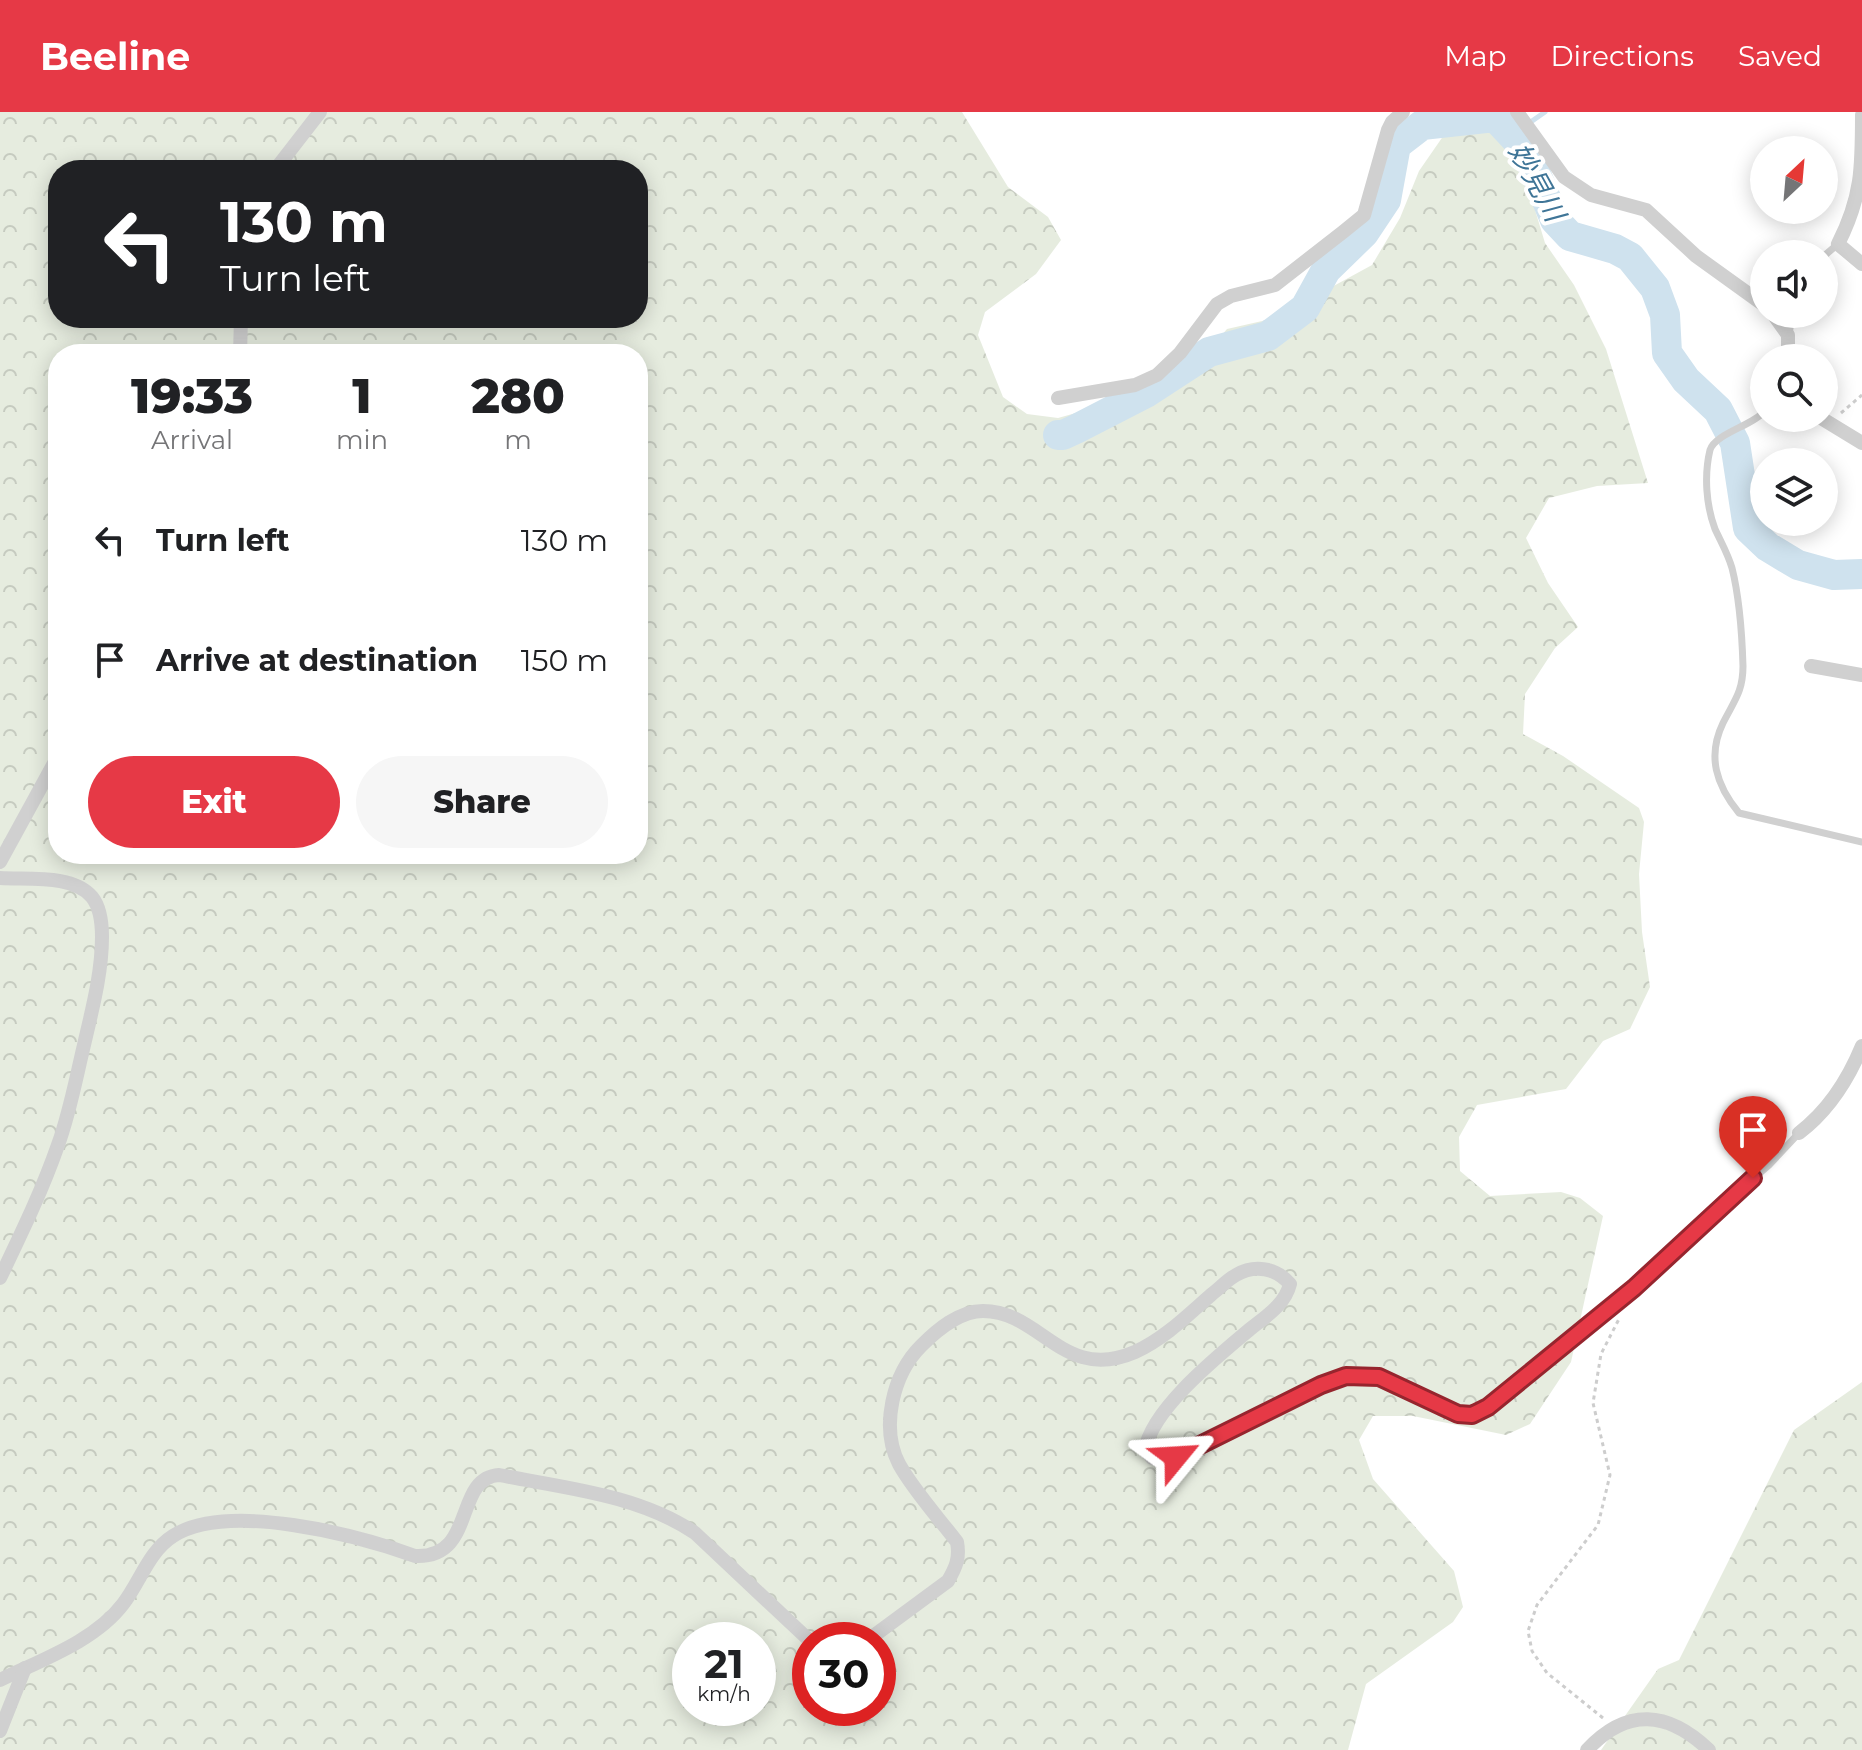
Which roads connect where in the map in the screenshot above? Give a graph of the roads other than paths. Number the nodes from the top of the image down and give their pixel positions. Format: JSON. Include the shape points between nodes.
{"nodes":[{"id":1,"x":320,"y":112,"type":"edge"},
{"id":2,"x":1403,"y":112,"type":"edge"},
{"id":3,"x":1517,"y":112,"type":"edge"},
{"id":4,"x":1862,"y":115,"type":"edge"},
{"id":5,"x":283,"y":160,"type":"edge"},
{"id":6,"x":1862,"y":171,"type":"edge"},
{"id":7,"x":1838,"y":244,"type":"joint"},
{"id":8,"x":1862,"y":264,"type":"edge"},
{"id":9,"x":1750,"y":295,"type":"edge"},
{"id":10,"x":1783,"y":328,"type":"edge"},
{"id":11,"x":1790,"y":328,"type":"edge"},
{"id":12,"x":1788,"y":335,"type":"junction"},
{"id":13,"x":1788,"y":344,"type":"edge"},
{"id":14,"x":1058,"y":398,"type":"dead end"},
{"id":15,"x":1750,"y":420,"type":"edge"},
{"id":16,"x":1838,"y":428,"type":"edge"},
{"id":17,"x":1862,"y":443,"type":"edge"},
{"id":18,"x":1811,"y":666,"type":"dead end"},
{"id":19,"x":1862,"y":675,"type":"edge"},
{"id":20,"x":48,"y":774,"type":"edge"},
{"id":21,"x":1862,"y":842,"type":"edge"},
{"id":22,"x":0,"y":862,"type":"edge"},
{"id":23,"x":0,"y":878,"type":"edge"},
{"id":24,"x":1862,"y":1046,"type":"edge"},
{"id":25,"x":1799,"y":1133,"type":"joint"},
{"id":26,"x":0,"y":1278,"type":"edge"},
{"id":27,"x":1488,"y":1407,"type":"joint"},
{"id":28,"x":892,"y":1622,"type":"edge"},
{"id":29,"x":792,"y":1624,"type":"edge"},
{"id":30,"x":25,"y":1668,"type":"junction"},
{"id":31,"x":0,"y":1680,"type":"edge"},
{"id":32,"x":0,"y":1731,"type":"edge"},
{"id":33,"x":1587,"y":1750,"type":"edge"},
{"id":34,"x":1709,"y":1750,"type":"edge"}],
"edges":[{"from":1,"to":5,"type":"street"},
{"from":2,"to":14,"type":"street","via":[[1388,130],[1364,215],[1275,285],[1217,304],[1157,375],[1135,385]]},
{"from":3,"to":9,"type":"street","via":[[1564,177],[1591,195],[1646,210],[1696,256]]},
{"from":4,"to":6,"type":"street"},
{"from":6,"to":7,"type":"street","via":[[1851,220]]},
{"from":7,"to":8,"type":"street"},
{"from":10,"to":12,"type":"street"},
{"from":11,"to":12,"type":"lane"},
{"from":12,"to":13,"type":"street"},
{"from":15,"to":21,"type":"lane","via":[[1714,442],[1709,461],[1708,508],[1736,585],[1743,668],[1736,702],[1715,748],[1715,766],[1739,813]]},
{"from":16,"to":17,"type":"street"},
{"from":18,"to":19,"type":"street"},
{"from":20,"to":22,"type":"street"},
{"from":23,"to":26,"type":"street","via":[[65,879],[80,887],[93,898],[101,916],[102,938],[97,986],[59,1143]]},
{"from":24,"to":25,"type":"street","via":[[1843,1085]]},
{"from":25,"to":27,"type":"lane","via":[[1634,1288]]},
{"from":27,"to":28,"type":"street","via":[[1472,1415],[1458,1414],[1379,1377],[1346,1376],[1162,1460],[1145,1450],[1162,1413],[1217,1356],[1276,1308],[1290,1284],[1282,1275],[1255,1268],[1236,1275],[1157,1340],[1118,1358],[1075,1356],[1003,1315],[983,1311],[961,1316],[935,1332],[900,1375],[891,1427],[900,1465],[957,1542],[959,1555],[948,1581]]},
{"from":29,"to":30,"type":"street","via":[[680,1523],[606,1496],[499,1475],[479,1482],[455,1536],[438,1554],[427,1557],[347,1534],[296,1527],[230,1520],[189,1528],[155,1552],[108,1621]]},
{"from":30,"to":31,"type":"street"},
{"from":30,"to":32,"type":"street"},
{"from":33,"to":34,"type":"street","via":[[1614,1727],[1632,1721],[1672,1722]]}]}
